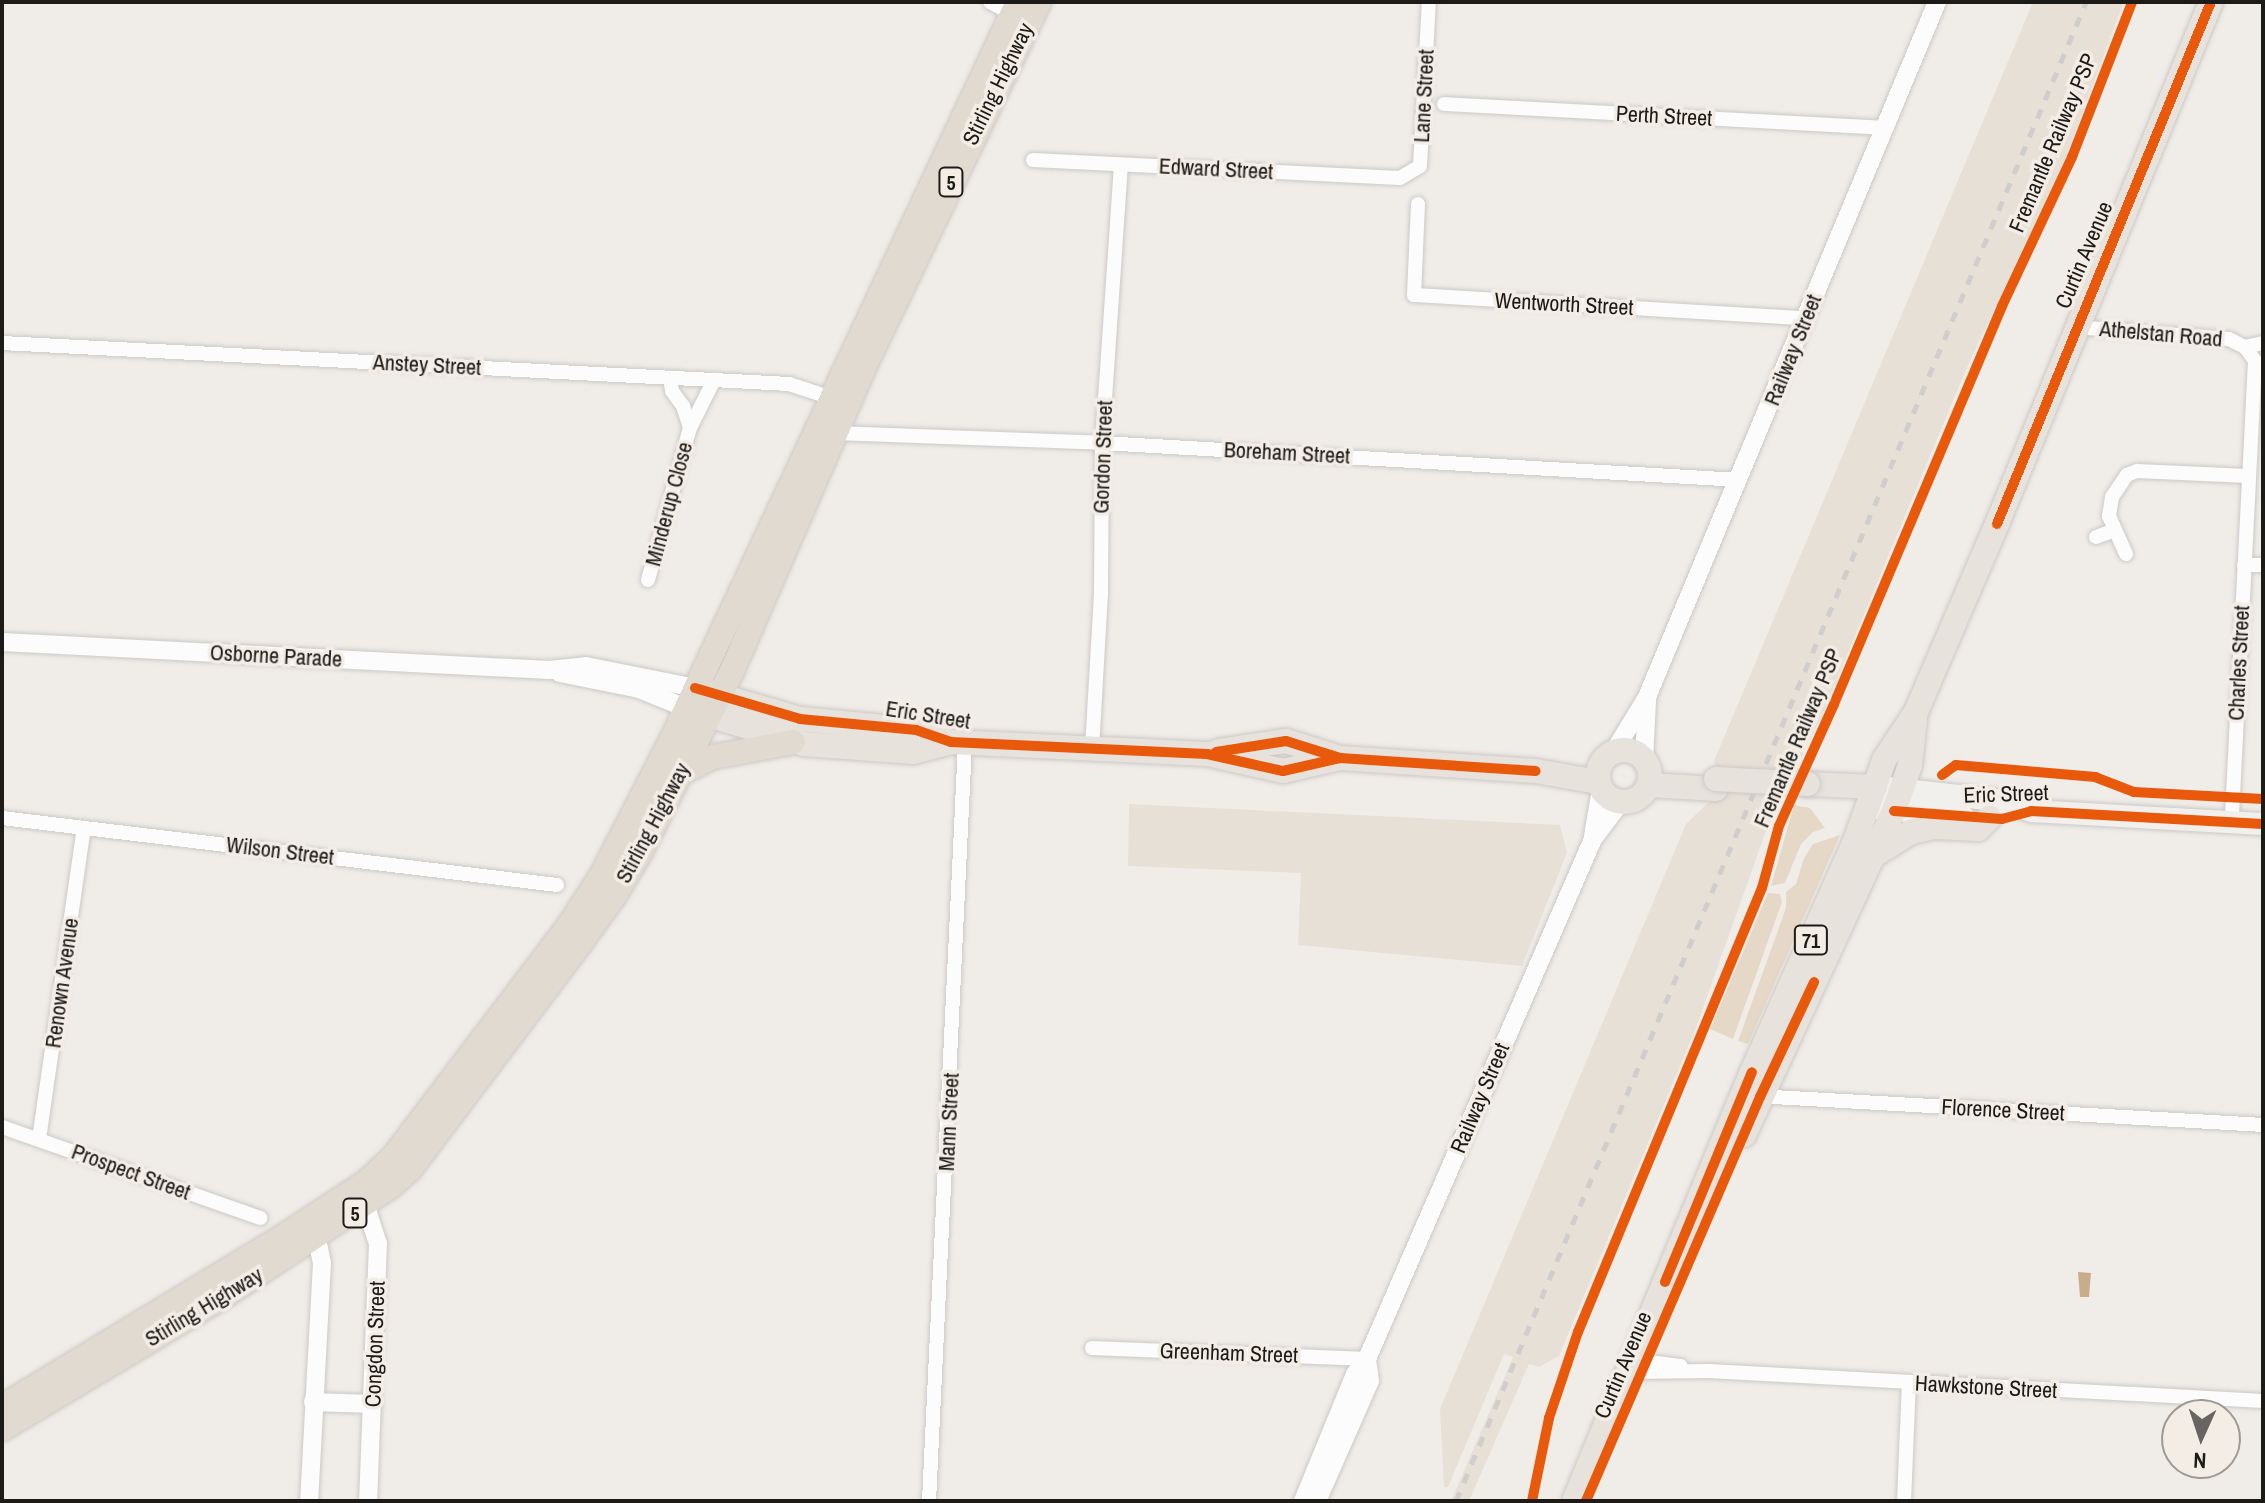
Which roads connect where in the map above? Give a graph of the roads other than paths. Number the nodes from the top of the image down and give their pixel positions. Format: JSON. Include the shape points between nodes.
{"nodes":[{"id":1,"x":1429,"y":2,"type":"edge"},
{"id":2,"x":1937,"y":2,"type":"edge"},
{"id":3,"x":2211,"y":2,"type":"edge"},
{"id":4,"x":1017,"y":8,"type":"edge"},
{"id":5,"x":1444,"y":104,"type":"dead end"},
{"id":6,"x":1884,"y":128,"type":"junction"},
{"id":7,"x":1033,"y":160,"type":"dead end"},
{"id":8,"x":1121,"y":165,"type":"junction"},
{"id":9,"x":1400,"y":178,"type":"joint"},
{"id":10,"x":1418,"y":204,"type":"dead end"},
{"id":11,"x":1805,"y":318,"type":"junction"},
{"id":12,"x":2075,"y":327,"type":"junction"},
{"id":13,"x":2,"y":343,"type":"edge"},
{"id":14,"x":2263,"y":343,"type":"edge"},
{"id":15,"x":2245,"y":347,"type":"junction"},
{"id":16,"x":2255,"y":361,"type":"joint"},
{"id":17,"x":670,"y":378,"type":"junction"},
{"id":18,"x":714,"y":380,"type":"junction"},
{"id":19,"x":839,"y":401,"type":"junction"},
{"id":20,"x":690,"y":428,"type":"junction"},
{"id":21,"x":844,"y":433,"type":"junction"},
{"id":22,"x":1102,"y":443,"type":"junction"},
{"id":23,"x":2248,"y":476,"type":"junction"},
{"id":24,"x":1739,"y":480,"type":"junction"},
{"id":25,"x":2115,"y":530,"type":"junction"},
{"id":26,"x":2096,"y":537,"type":"dead end"},
{"id":27,"x":2126,"y":554,"type":"dead end"},
{"id":28,"x":2244,"y":565,"type":"junction"},
{"id":29,"x":2263,"y":565,"type":"edge"},
{"id":30,"x":648,"y":580,"type":"dead end"},
{"id":31,"x":2,"y":642,"type":"edge"},
{"id":32,"x":1647,"y":697,"type":"junction"},
{"id":33,"x":691,"y":698,"type":"junction"},
{"id":34,"x":715,"y":705,"type":"junction"},
{"id":35,"x":1916,"y":712,"type":"junction"},
{"id":36,"x":793,"y":742,"type":"junction"},
{"id":37,"x":958,"y":742,"type":"junction"},
{"id":38,"x":1092,"y":749,"type":"junction"},
{"id":39,"x":681,"y":773,"type":"junction"},
{"id":40,"x":1648,"y":773,"type":"junction"},
{"id":41,"x":1607,"y":779,"type":"junction"},
{"id":42,"x":1871,"y":797,"type":"junction"},
{"id":43,"x":1898,"y":801,"type":"junction"},
{"id":44,"x":2031,"y":811,"type":"junction"},
{"id":45,"x":2,"y":818,"type":"edge"},
{"id":46,"x":1989,"y":818,"type":"junction"},
{"id":47,"x":2232,"y":822,"type":"junction"},
{"id":48,"x":2263,"y":824,"type":"edge"},
{"id":49,"x":84,"y":828,"type":"junction"},
{"id":50,"x":1873,"y":856,"type":"junction"},
{"id":51,"x":557,"y":885,"type":"dead end"},
{"id":52,"x":1751,"y":1096,"type":"junction"},
{"id":53,"x":2263,"y":1125,"type":"edge"},
{"id":54,"x":2,"y":1127,"type":"edge"},
{"id":55,"x":39,"y":1139,"type":"junction"},
{"id":56,"x":358,"y":1200,"type":"junction"},
{"id":57,"x":260,"y":1218,"type":"dead end"},
{"id":58,"x":309,"y":1231,"type":"junction"},
{"id":59,"x":1092,"y":1348,"type":"dead end"},
{"id":60,"x":1367,"y":1359,"type":"junction"},
{"id":61,"x":1637,"y":1366,"type":"junction"},
{"id":62,"x":1909,"y":1383,"type":"junction"},
{"id":63,"x":2263,"y":1401,"type":"edge"},
{"id":64,"x":313,"y":1402,"type":"junction"},
{"id":65,"x":373,"y":1404,"type":"junction"},
{"id":66,"x":2,"y":1407,"type":"edge"},
{"id":67,"x":2,"y":1429,"type":"edge"},
{"id":68,"x":309,"y":1501,"type":"edge"},
{"id":69,"x":368,"y":1501,"type":"edge"},
{"id":70,"x":929,"y":1501,"type":"edge"},
{"id":71,"x":1303,"y":1501,"type":"edge"},
{"id":72,"x":1317,"y":1501,"type":"edge"},
{"id":73,"x":1574,"y":1501,"type":"edge"},
{"id":74,"x":1586,"y":1501,"type":"edge"},
{"id":75,"x":1904,"y":1501,"type":"edge"}],
"edges":[{"from":1,"to":9,"type":"street","name":"Lane Street","via":[[1420,166]]},
{"from":2,"to":6,"type":"street","name":"Railway Street"},
{"from":3,"to":12,"type":"main road","name":"Curtin Avenue"},
{"from":4,"to":19,"type":"highway","name":"Stirling Highway","number":"5"},
{"from":5,"to":6,"type":"street","name":"Perth Street"},
{"from":6,"to":11,"type":"street","name":"Railway Street"},
{"from":7,"to":8,"type":"street","name":"Edward Street"},
{"from":8,"to":9,"type":"street","name":"Edward Street"},
{"from":8,"to":22,"type":"street","name":"Gordon Street"},
{"from":10,"to":11,"type":"street","name":"Wentworth Street","via":[[1414,295]]},
{"from":11,"to":24,"type":"street","name":"Railway Street"},
{"from":12,"to":15,"type":"street","name":"Athelstan Road","via":[[2229,339]]},
{"from":12,"to":35,"type":"main road","name":"Curtin Avenue"},
{"from":13,"to":17,"type":"street","name":"Anstey Street"},
{"from":14,"to":15,"type":"street","name":"Athelstan Road"},
{"from":15,"to":16,"type":"street","name":"Athelstan Road"},
{"from":16,"to":23,"type":"street","name":"Charles Street"},
{"from":17,"to":18,"type":"street","name":"Anstey Street"},
{"from":17,"to":20,"type":"street","name":"Minderup Close"},
{"from":18,"to":19,"type":"street","name":"Anstey Street","via":[[789,384]]},
{"from":18,"to":20,"type":"street","name":"Minderup Close"},
{"from":19,"to":21,"type":"highway","name":"Stirling Highway","number":"5"},
{"from":19,"to":33,"type":"highway","name":"Stirling Highway","number":"5"},
{"from":20,"to":30,"type":"street","name":"Minderup Close"},
{"from":21,"to":22,"type":"street","name":"Boreham Street"},
{"from":21,"to":34,"type":"highway","name":"Stirling Highway","number":"5"},
{"from":22,"to":24,"type":"street","name":"Boreham Street"},
{"from":22,"to":38,"type":"street","name":"Gordon Street"},
{"from":23,"to":25,"type":"street","via":[[2137,471],[2119,482],[2112,497],[2109,516]]},
{"from":23,"to":28,"type":"street","name":"Charles Street"},
{"from":24,"to":32,"type":"street","name":"Railway Street"},
{"from":25,"to":26,"type":"street"},
{"from":25,"to":27,"type":"street"},
{"from":28,"to":29,"type":"street"},
{"from":28,"to":47,"type":"street","name":"Charles Street"},
{"from":31,"to":33,"type":"street","name":"Osborne Parade","via":[[549,670],[586,666],[610,668]]},
{"from":32,"to":40,"type":"street","name":"Railway Street"},
{"from":32,"to":41,"type":"street","name":"Railway Street"},
{"from":33,"to":34,"type":"main road","name":"Eric Street"},
{"from":33,"to":56,"type":"highway","name":"Stirling Highway","number":"5","via":[[585,904]]},
{"from":34,"to":36,"type":"main road","name":"Eric Street"},
{"from":34,"to":37,"type":"main road","name":"Eric Street","via":[[916,730]]},
{"from":34,"to":39,"type":"highway","name":"Stirling Highway","number":"5"},
{"from":35,"to":42,"type":"main road","name":"Curtin Avenue","via":[[1884,760]]},
{"from":35,"to":43,"type":"main road","name":"Curtin Avenue","via":[[1910,765]]},
{"from":36,"to":37,"type":"main road","name":"Eric Street","via":[[914,752]]},
{"from":36,"to":39,"type":"highway","via":[[713,757]]},
{"from":37,"to":38,"type":"main road","name":"Eric Street"},
{"from":37,"to":70,"type":"street","name":"Mann Street"},
{"from":38,"to":41,"type":"main road","name":"Eric Street","via":[[1207,754],[1283,771],[1340,758]]},
{"from":39,"to":56,"type":"highway","name":"Stirling Highway","number":"5","via":[[615,895],[411,1168]]},
{"from":40,"to":41,"type":"main road","via":[[1641,797]]},
{"from":40,"to":41,"type":"main road","name":"Eric Street","via":[[1630,751]]},
{"from":40,"to":42,"type":"main road","name":"Eric Street"},
{"from":41,"to":60,"type":"street","name":"Railway Street","via":[[1593,839]]},
{"from":42,"to":43,"type":"main road","name":"Eric Street"},
{"from":42,"to":52,"type":"main road","name":"Curtin Avenue","number":"71"},
{"from":43,"to":44,"type":"main road","name":"Eric Street","via":[[1996,800]]},
{"from":43,"to":46,"type":"main road","name":"Eric Street"},
{"from":43,"to":50,"type":"main road","name":"Curtin Avenue","number":"71"},
{"from":44,"to":46,"type":"main road","name":"Eric Street"},
{"from":44,"to":47,"type":"main road","name":"Eric Street"},
{"from":45,"to":49,"type":"street","name":"Wilson Street"},
{"from":46,"to":50,"type":"main road","via":[[1978,829],[1911,832]]},
{"from":47,"to":48,"type":"main road","name":"Eric Street"},
{"from":49,"to":51,"type":"street","name":"Wilson Street"},
{"from":49,"to":55,"type":"street","name":"Renown Avenue"},
{"from":50,"to":52,"type":"main road","name":"Curtin Avenue","number":"71"},
{"from":52,"to":53,"type":"street","name":"Florence Street"},
{"from":52,"to":61,"type":"main road","name":"Curtin Avenue","number":"71"},
{"from":54,"to":55,"type":"street","name":"Prospect Street"},
{"from":55,"to":57,"type":"street","name":"Prospect Street"},
{"from":56,"to":58,"type":"highway","name":"Stirling Highway","number":"5"},
{"from":56,"to":65,"type":"street","name":"Congdon Street","via":[[378,1243]]},
{"from":58,"to":64,"type":"street","via":[[322,1263]]},
{"from":58,"to":66,"type":"highway","name":"Stirling Highway","number":"5"},
{"from":58,"to":67,"type":"highway","name":"Stirling Highway","number":"5"},
{"from":59,"to":60,"type":"street","name":"Greenham Street"},
{"from":60,"to":71,"type":"street","name":"Railway Street","via":[[1355,1374]]},
{"from":60,"to":72,"type":"street","name":"Railway Street","via":[[1370,1381]]},
{"from":61,"to":62,"type":"street","name":"Hawkstone Street"},
{"from":61,"to":73,"type":"main road","name":"Curtin Avenue","number":"71"},
{"from":61,"to":74,"type":"main road","name":"Curtin Avenue","number":"71"},
{"from":62,"to":63,"type":"street","name":"Hawkstone Street"},
{"from":62,"to":75,"type":"street"},
{"from":64,"to":65,"type":"street"},
{"from":64,"to":68,"type":"street"},
{"from":65,"to":69,"type":"street","name":"Congdon Street"}]}
